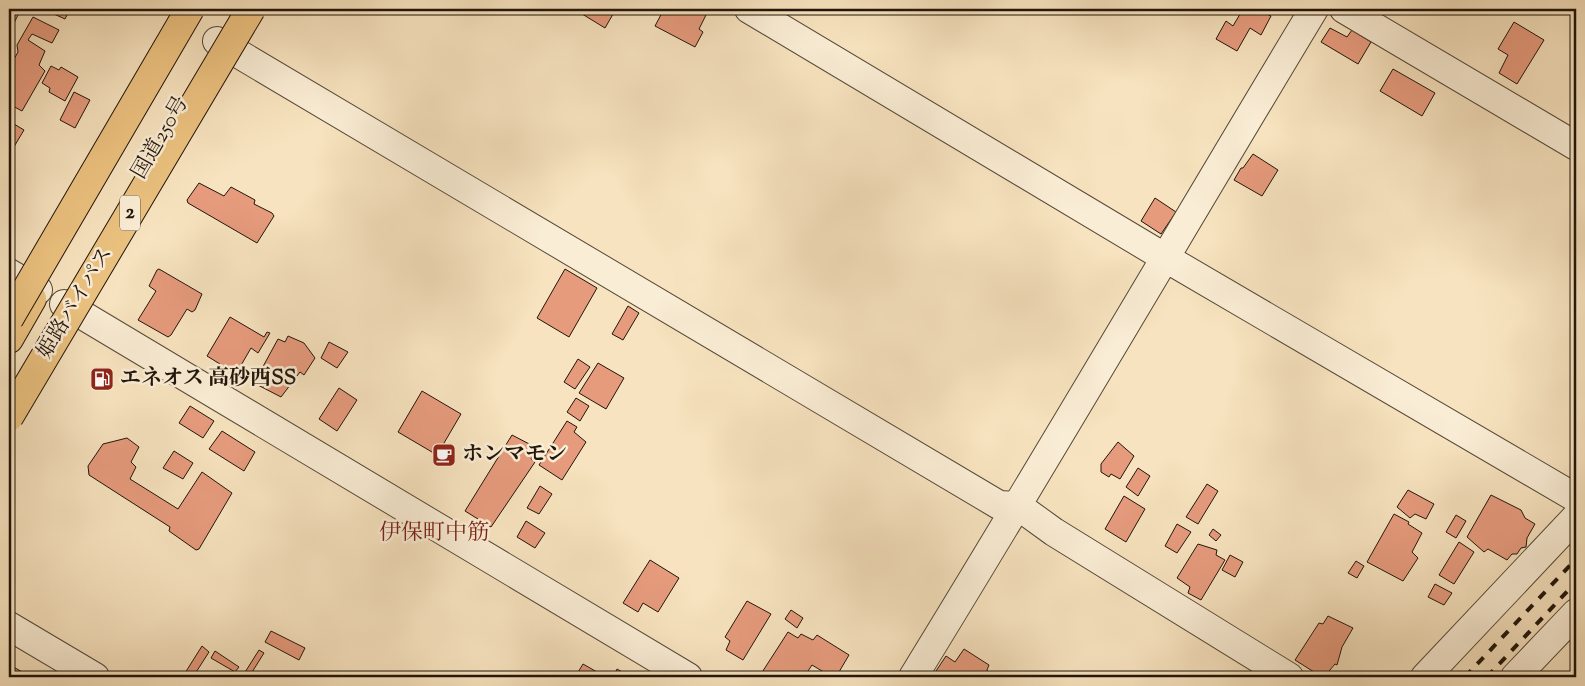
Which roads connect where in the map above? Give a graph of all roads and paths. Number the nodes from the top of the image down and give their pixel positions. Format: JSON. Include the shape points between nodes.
{"nodes":[{"id":1,"x":190,"y":9,"type":"edge"},
{"id":2,"x":203,"y":9,"type":"edge"},
{"id":3,"x":236,"y":9,"type":"edge"},
{"id":4,"x":250,"y":9,"type":"edge"},
{"id":5,"x":749,"y":9,"type":"edge"},
{"id":6,"x":1314,"y":9,"type":"edge"},
{"id":7,"x":1344,"y":9,"type":"edge"},
{"id":8,"x":217,"y":41,"type":"junction"},
{"id":9,"x":1576,"y":146,"type":"edge"},
{"id":10,"x":1164,"y":257,"type":"junction"},
{"id":11,"x":9,"y":273,"type":"edge"},
{"id":12,"x":38,"y":290,"type":"junction"},
{"id":13,"x":64,"y":304,"type":"junction"},
{"id":14,"x":9,"y":319,"type":"edge"},
{"id":15,"x":9,"y":339,"type":"edge"},
{"id":16,"x":9,"y":396,"type":"edge"},
{"id":17,"x":9,"y":417,"type":"edge"},
{"id":18,"x":1576,"y":498,"type":"edge"},
{"id":19,"x":1018,"y":506,"type":"junction"},
{"id":20,"x":1576,"y":517,"type":"edge"},
{"id":21,"x":1576,"y":613,"type":"edge"},
{"id":22,"x":9,"y":626,"type":"edge"},
{"id":23,"x":95,"y":677,"type":"edge"},
{"id":24,"x":688,"y":677,"type":"edge"},
{"id":25,"x":913,"y":677,"type":"edge"},
{"id":26,"x":1289,"y":677,"type":"edge"},
{"id":27,"x":1425,"y":677,"type":"edge"},
{"id":28,"x":1515,"y":677,"type":"edge"}],
"edges":[{"from":1,"to":14,"type":"highway","bridge":true},
{"from":2,"to":12,"type":"highway","name":"国道250号"},
{"from":3,"to":8,"type":"highway","name":"国道250号"},
{"from":4,"to":17,"type":"highway","name":"姫路バイパス","number":"2","bridge":true},
{"from":5,"to":10,"type":"street"},
{"from":6,"to":10,"type":"street"},
{"from":7,"to":9,"type":"street"},
{"from":8,"to":13,"type":"highway","name":"国道250号"},
{"from":8,"to":19,"type":"street","via":[[999,505]]},
{"from":10,"to":18,"type":"street"},
{"from":10,"to":19,"type":"street"},
{"from":11,"to":12,"type":"street"},
{"from":12,"to":15,"type":"highway","name":"国道250号"},
{"from":13,"to":16,"type":"highway","name":"国道250号"},
{"from":13,"to":24,"type":"street"},
{"from":19,"to":25,"type":"street"},
{"from":19,"to":26,"type":"street","via":[[1054,532]]},
{"from":20,"to":27,"type":"street"},
{"from":21,"to":28,"type":"street"},
{"from":22,"to":23,"type":"street"}]}
